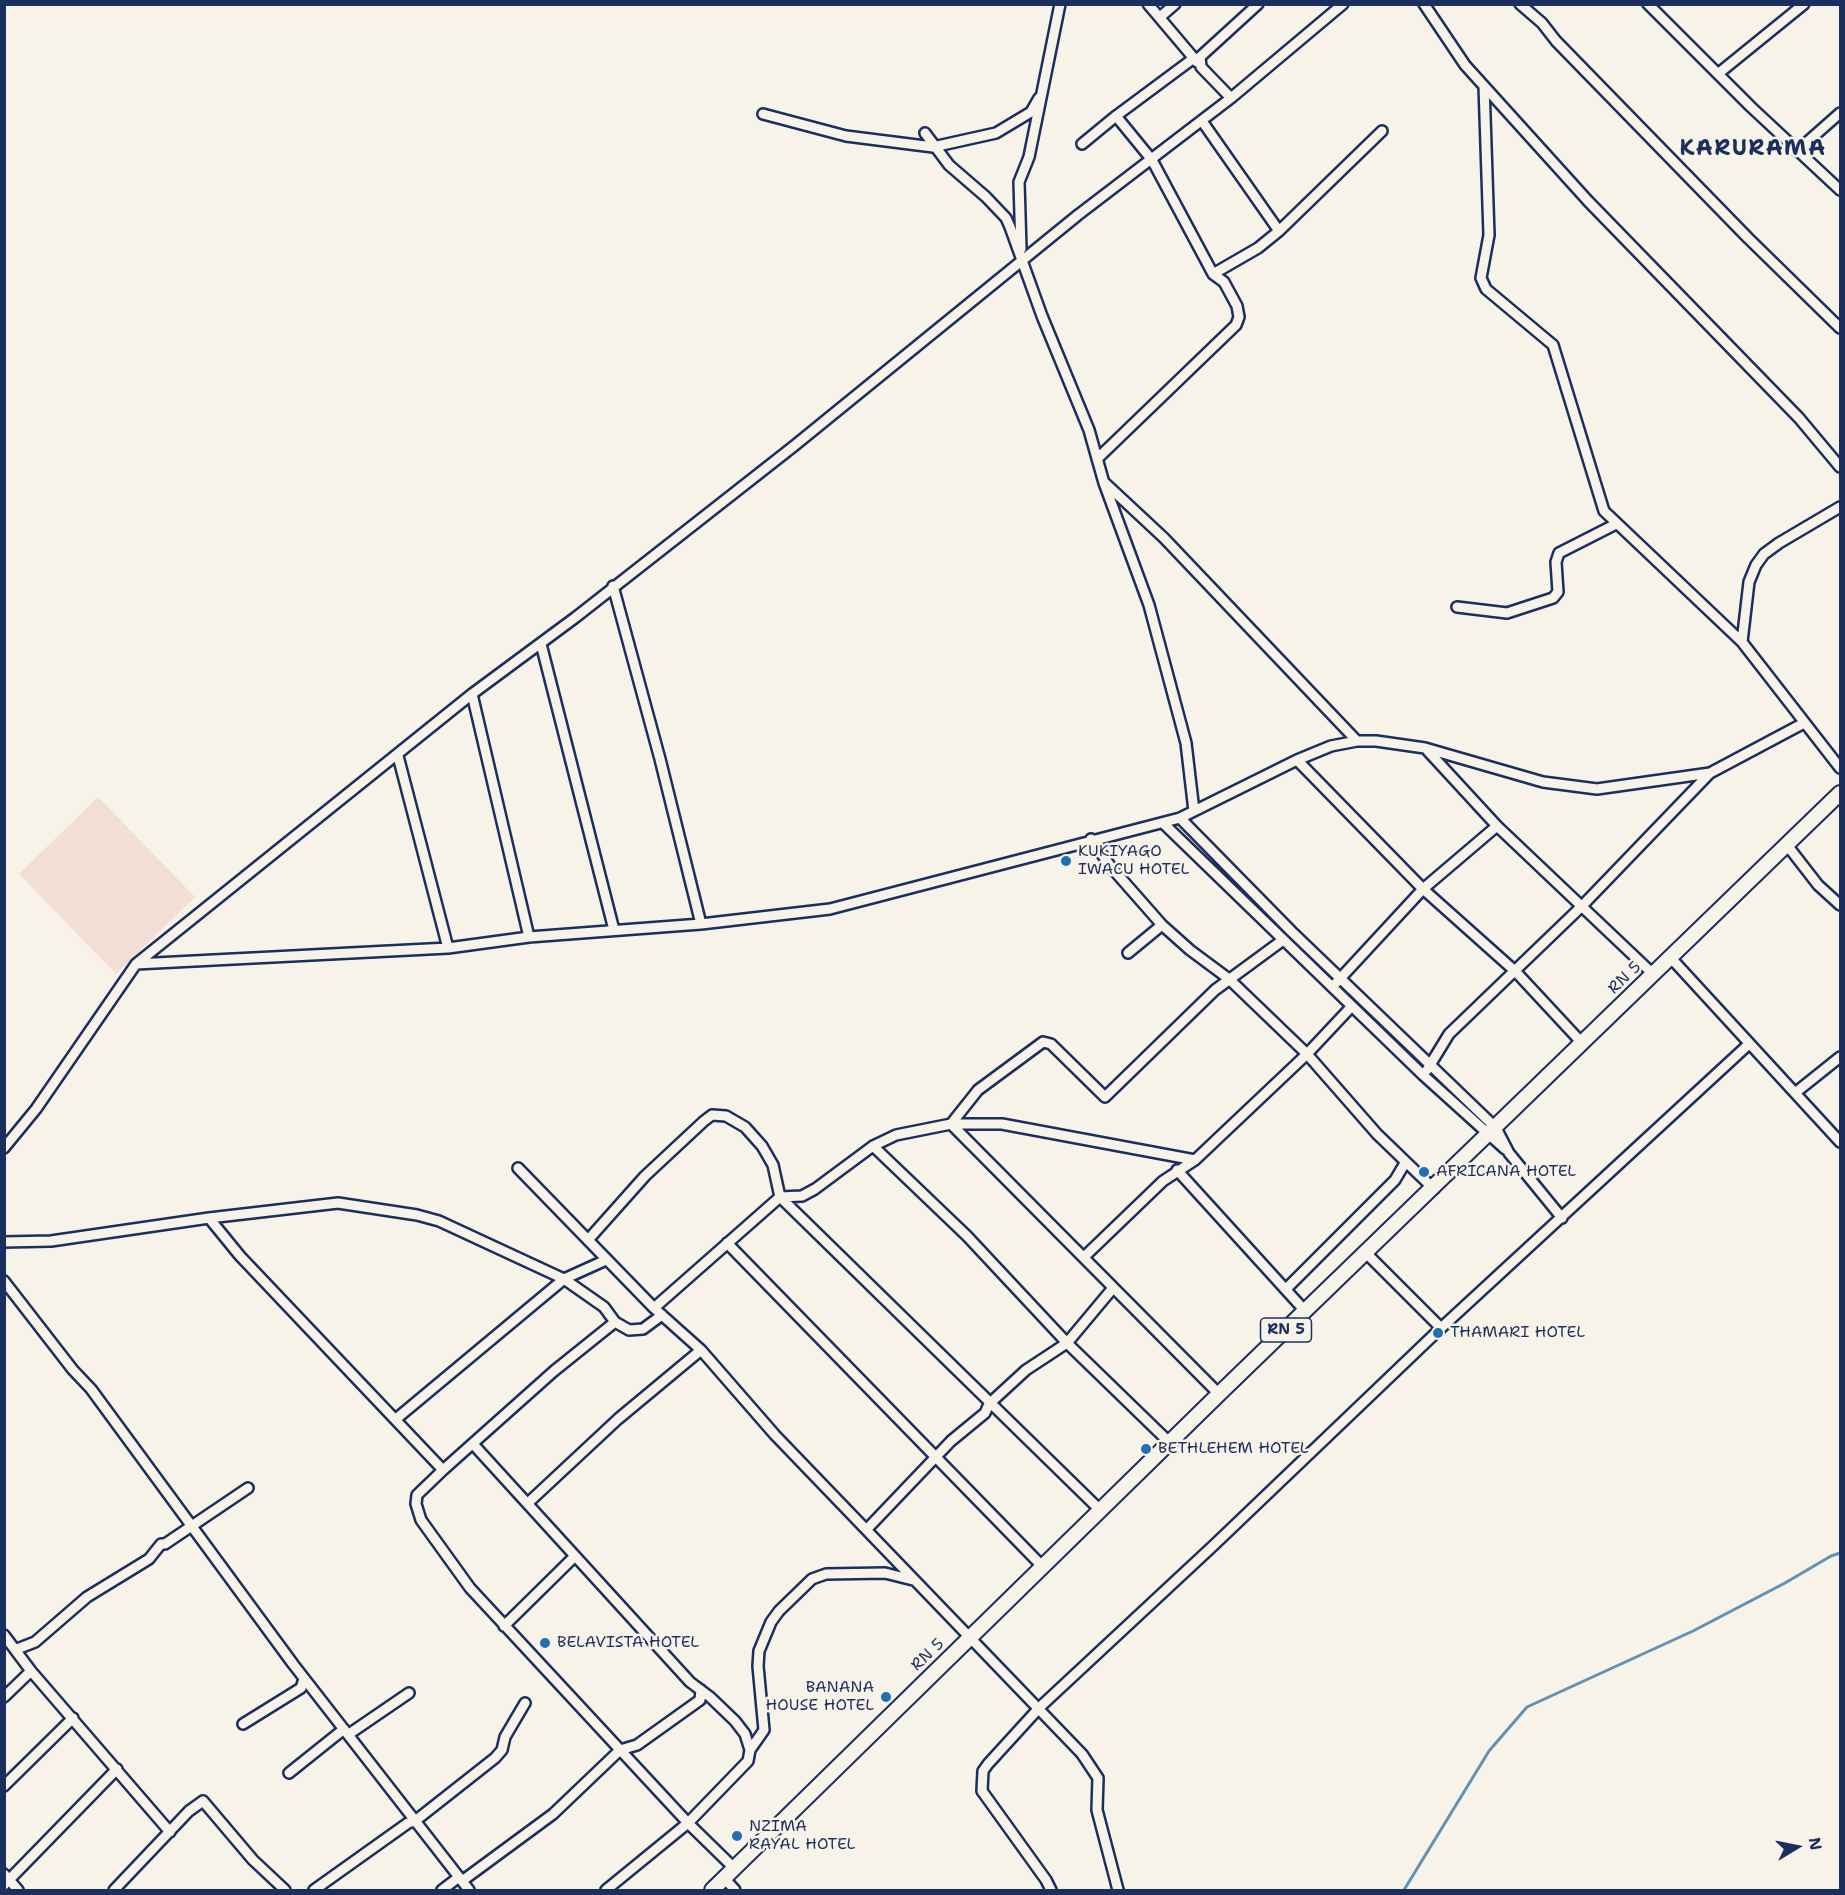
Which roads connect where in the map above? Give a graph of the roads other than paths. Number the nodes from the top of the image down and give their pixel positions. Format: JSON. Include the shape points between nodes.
{"nodes":[{"id":1,"x":1060,"y":4,"type":"edge"},
{"id":2,"x":1148,"y":4,"type":"edge"},
{"id":3,"x":1175,"y":4,"type":"edge"},
{"id":4,"x":1258,"y":4,"type":"edge"},
{"id":5,"x":1343,"y":4,"type":"edge"},
{"id":6,"x":1424,"y":4,"type":"edge"},
{"id":7,"x":1520,"y":4,"type":"edge"},
{"id":8,"x":1648,"y":4,"type":"edge"},
{"id":9,"x":1804,"y":4,"type":"edge"},
{"id":10,"x":1332,"y":7,"type":"edge"},
{"id":11,"x":1160,"y":17,"type":"junction"},
{"id":12,"x":1194,"y":58,"type":"junction"},
{"id":13,"x":1201,"y":67,"type":"junction"},
{"id":14,"x":1719,"y":73,"type":"junction"},
{"id":15,"x":1484,"y":86,"type":"junction"},
{"id":16,"x":1039,"y":98,"type":"junction"},
{"id":17,"x":1232,"y":98,"type":"junction"},
{"id":18,"x":1840,"y":113,"type":"edge"},
{"id":19,"x":763,"y":114,"type":"dead end"},
{"id":20,"x":1116,"y":116,"type":"junction"},
{"id":21,"x":1202,"y":121,"type":"junction"},
{"id":22,"x":1383,"y":131,"type":"dead end"},
{"id":23,"x":925,"y":133,"type":"dead end"},
{"id":24,"x":1082,"y":144,"type":"dead end"},
{"id":25,"x":933,"y":147,"type":"junction"},
{"id":26,"x":1797,"y":151,"type":"junction"},
{"id":27,"x":1152,"y":160,"type":"junction"},
{"id":28,"x":1840,"y":190,"type":"edge"},
{"id":29,"x":1280,"y":231,"type":"junction"},
{"id":30,"x":1022,"y":259,"type":"junction"},
{"id":31,"x":1213,"y":274,"type":"junction"},
{"id":32,"x":1840,"y":328,"type":"edge"},
{"id":33,"x":1097,"y":459,"type":"junction"},
{"id":34,"x":1840,"y":466,"type":"edge"},
{"id":35,"x":1104,"y":483,"type":"junction"},
{"id":36,"x":1840,"y":507,"type":"edge"},
{"id":37,"x":1616,"y":524,"type":"junction"},
{"id":38,"x":613,"y":585,"type":"junction"},
{"id":39,"x":1456,"y":607,"type":"dead end"},
{"id":40,"x":1742,"y":642,"type":"junction"},
{"id":41,"x":541,"y":644,"type":"junction"},
{"id":42,"x":472,"y":694,"type":"junction"},
{"id":43,"x":1804,"y":723,"type":"junction"},
{"id":44,"x":1356,"y":741,"type":"junction"},
{"id":45,"x":1425,"y":748,"type":"junction"},
{"id":46,"x":398,"y":756,"type":"junction"},
{"id":47,"x":1297,"y":760,"type":"junction"},
{"id":48,"x":1840,"y":768,"type":"edge"},
{"id":49,"x":1710,"y":774,"type":"junction"},
{"id":50,"x":1840,"y":793,"type":"edge"},
{"id":51,"x":1194,"y":811,"type":"junction"},
{"id":52,"x":1180,"y":818,"type":"junction"},
{"id":53,"x":1163,"y":823,"type":"junction"},
{"id":54,"x":1497,"y":826,"type":"junction"},
{"id":55,"x":1091,"y":839,"type":"junction"},
{"id":56,"x":1787,"y":845,"type":"junction"},
{"id":57,"x":1423,"y":889,"type":"junction"},
{"id":58,"x":1840,"y":904,"type":"edge"},
{"id":59,"x":1582,"y":906,"type":"junction"},
{"id":60,"x":700,"y":924,"type":"junction"},
{"id":61,"x":1162,"y":925,"type":"junction"},
{"id":62,"x":614,"y":930,"type":"junction"},
{"id":63,"x":528,"y":937,"type":"junction"},
{"id":64,"x":1283,"y":940,"type":"junction"},
{"id":65,"x":448,"y":948,"type":"junction"},
{"id":66,"x":1128,"y":953,"type":"dead end"},
{"id":67,"x":1671,"y":958,"type":"junction"},
{"id":68,"x":136,"y":964,"type":"junction"},
{"id":69,"x":1516,"y":972,"type":"junction"},
{"id":70,"x":1653,"y":974,"type":"junction"},
{"id":71,"x":1339,"y":978,"type":"junction"},
{"id":72,"x":1229,"y":979,"type":"junction"},
{"id":73,"x":1333,"y":987,"type":"junction"},
{"id":74,"x":1352,"y":1006,"type":"junction"},
{"id":75,"x":1582,"y":1043,"type":"junction"},
{"id":76,"x":1749,"y":1044,"type":"junction"},
{"id":77,"x":1307,"y":1054,"type":"junction"},
{"id":78,"x":1840,"y":1057,"type":"edge"},
{"id":79,"x":1431,"y":1066,"type":"junction"},
{"id":80,"x":1423,"y":1075,"type":"junction"},
{"id":81,"x":1795,"y":1094,"type":"junction"},
{"id":82,"x":951,"y":1124,"type":"junction"},
{"id":83,"x":1492,"y":1132,"type":"junction"},
{"id":84,"x":1840,"y":1142,"type":"edge"},
{"id":85,"x":873,"y":1146,"type":"junction"},
{"id":86,"x":4,"y":1148,"type":"edge"},
{"id":87,"x":1195,"y":1160,"type":"junction"},
{"id":88,"x":1405,"y":1163,"type":"junction"},
{"id":89,"x":518,"y":1168,"type":"dead end"},
{"id":90,"x":1177,"y":1170,"type":"junction"},
{"id":91,"x":1434,"y":1189,"type":"junction"},
{"id":92,"x":780,"y":1197,"type":"junction"},
{"id":93,"x":210,"y":1218,"type":"junction"},
{"id":94,"x":1562,"y":1218,"type":"junction"},
{"id":95,"x":588,"y":1240,"type":"junction"},
{"id":96,"x":4,"y":1242,"type":"edge"},
{"id":97,"x":727,"y":1243,"type":"junction"},
{"id":98,"x":1365,"y":1253,"type":"junction"},
{"id":99,"x":1084,"y":1257,"type":"junction"},
{"id":100,"x":606,"y":1260,"type":"junction"},
{"id":101,"x":564,"y":1279,"type":"junction"},
{"id":102,"x":4,"y":1281,"type":"edge"},
{"id":103,"x":1113,"y":1288,"type":"junction"},
{"id":104,"x":1286,"y":1289,"type":"junction"},
{"id":105,"x":654,"y":1308,"type":"junction"},
{"id":106,"x":1306,"y":1312,"type":"junction"},
{"id":107,"x":662,"y":1315,"type":"junction"},
{"id":108,"x":615,"y":1322,"type":"junction"},
{"id":109,"x":1441,"y":1328,"type":"junction"},
{"id":110,"x":1067,"y":1343,"type":"junction"},
{"id":111,"x":701,"y":1350,"type":"junction"},
{"id":112,"x":1219,"y":1394,"type":"junction"},
{"id":113,"x":989,"y":1404,"type":"junction"},
{"id":114,"x":396,"y":1419,"type":"junction"},
{"id":115,"x":1170,"y":1443,"type":"junction"},
{"id":116,"x":473,"y":1444,"type":"junction"},
{"id":117,"x":937,"y":1456,"type":"junction"},
{"id":118,"x":443,"y":1470,"type":"junction"},
{"id":119,"x":248,"y":1488,"type":"dead end"},
{"id":120,"x":529,"y":1502,"type":"junction"},
{"id":121,"x":1100,"y":1510,"type":"junction"},
{"id":122,"x":192,"y":1526,"type":"junction"},
{"id":123,"x":868,"y":1528,"type":"junction"},
{"id":124,"x":574,"y":1557,"type":"junction"},
{"id":125,"x":1042,"y":1566,"type":"junction"},
{"id":126,"x":914,"y":1580,"type":"junction"},
{"id":127,"x":504,"y":1626,"type":"junction"},
{"id":128,"x":4,"y":1635,"type":"edge"},
{"id":129,"x":971,"y":1636,"type":"junction"},
{"id":130,"x":17,"y":1649,"type":"junction"},
{"id":131,"x":31,"y":1671,"type":"junction"},
{"id":132,"x":304,"y":1679,"type":"junction"},
{"id":133,"x":409,"y":1693,"type":"dead end"},
{"id":134,"x":701,"y":1695,"type":"junction"},
{"id":135,"x":4,"y":1697,"type":"edge"},
{"id":136,"x":525,"y":1703,"type":"dead end"},
{"id":137,"x":1040,"y":1707,"type":"junction"},
{"id":138,"x":73,"y":1718,"type":"junction"},
{"id":139,"x":243,"y":1724,"type":"dead end"},
{"id":140,"x":346,"y":1731,"type":"junction"},
{"id":141,"x":637,"y":1745,"type":"junction"},
{"id":142,"x":621,"y":1750,"type":"junction"},
{"id":143,"x":750,"y":1750,"type":"junction"},
{"id":144,"x":637,"y":1768,"type":"junction"},
{"id":145,"x":117,"y":1769,"type":"junction"},
{"id":146,"x":289,"y":1773,"type":"dead end"},
{"id":147,"x":4,"y":1786,"type":"edge"},
{"id":148,"x":415,"y":1821,"type":"junction"},
{"id":149,"x":688,"y":1823,"type":"junction"},
{"id":150,"x":170,"y":1832,"type":"junction"},
{"id":151,"x":729,"y":1873,"type":"junction"},
{"id":152,"x":460,"y":1879,"type":"junction"},
{"id":153,"x":6,"y":1880,"type":"edge"},
{"id":154,"x":18,"y":1890,"type":"edge"},
{"id":155,"x":114,"y":1890,"type":"edge"},
{"id":156,"x":285,"y":1890,"type":"edge"},
{"id":157,"x":314,"y":1890,"type":"edge"},
{"id":158,"x":442,"y":1890,"type":"edge"},
{"id":159,"x":469,"y":1890,"type":"edge"},
{"id":160,"x":606,"y":1890,"type":"edge"},
{"id":161,"x":712,"y":1890,"type":"edge"},
{"id":162,"x":735,"y":1890,"type":"edge"},
{"id":163,"x":1051,"y":1890,"type":"edge"},
{"id":164,"x":1118,"y":1890,"type":"edge"}],
"edges":[{"from":1,"to":16,"type":"street"},
{"from":2,"to":11,"type":"street"},
{"from":3,"to":11,"type":"street"},
{"from":4,"to":13,"type":"street","via":[[1203,52]]},
{"from":5,"to":10,"type":"street"},
{"from":6,"to":15,"type":"street"},
{"from":7,"to":32,"type":"street"},
{"from":8,"to":14,"type":"street"},
{"from":9,"to":14,"type":"street"},
{"from":10,"to":17,"type":"street"},
{"from":11,"to":12,"type":"street"},
{"from":12,"to":13,"type":"street"},
{"from":12,"to":20,"type":"street"},
{"from":13,"to":17,"type":"street"},
{"from":14,"to":26,"type":"street"},
{"from":15,"to":34,"type":"street"},
{"from":15,"to":37,"type":"street","via":[[1489,235],[1481,278],[1486,289],[1505,307],[1553,345],[1596,493],[1604,511]]},
{"from":16,"to":25,"type":"street","via":[[1030,112],[996,133]]},
{"from":16,"to":30,"type":"street","via":[[1029,157],[1019,182]]},
{"from":17,"to":21,"type":"street"},
{"from":18,"to":26,"type":"street"},
{"from":19,"to":25,"type":"street","via":[[846,136]]},
{"from":20,"to":24,"type":"street"},
{"from":20,"to":27,"type":"street"},
{"from":21,"to":27,"type":"street"},
{"from":21,"to":29,"type":"street"},
{"from":22,"to":29,"type":"street"},
{"from":23,"to":25,"type":"street"},
{"from":25,"to":30,"type":"street","via":[[1006,218]]},
{"from":26,"to":28,"type":"street"},
{"from":27,"to":30,"type":"street"},
{"from":27,"to":31,"type":"street"},
{"from":29,"to":31,"type":"street"},
{"from":30,"to":33,"type":"street"},
{"from":30,"to":38,"type":"street","via":[[794,446]]},
{"from":31,"to":33,"type":"street","via":[[1224,282],[1237,306],[1236,325]]},
{"from":33,"to":35,"type":"street"},
{"from":35,"to":44,"type":"street","via":[[1164,538]]},
{"from":35,"to":51,"type":"street","via":[[1149,605],[1170,680],[1186,743]]},
{"from":36,"to":40,"type":"street","via":[[1779,543],[1756,565],[1749,582]]},
{"from":37,"to":39,"type":"street","via":[[1559,553],[1558,588],[1553,598],[1507,613]]},
{"from":37,"to":40,"type":"street"},
{"from":38,"to":41,"type":"street"},
{"from":38,"to":60,"type":"street"},
{"from":40,"to":43,"type":"street"},
{"from":41,"to":42,"type":"street"},
{"from":41,"to":62,"type":"street"},
{"from":42,"to":46,"type":"street"},
{"from":42,"to":63,"type":"street"},
{"from":43,"to":48,"type":"street"},
{"from":43,"to":49,"type":"street"},
{"from":44,"to":45,"type":"street"},
{"from":44,"to":47,"type":"street"},
{"from":45,"to":49,"type":"street","via":[[1543,782],[1597,789]]},
{"from":45,"to":54,"type":"street"},
{"from":46,"to":65,"type":"street"},
{"from":46,"to":68,"type":"street"},
{"from":47,"to":51,"type":"street"},
{"from":47,"to":57,"type":"street"},
{"from":49,"to":59,"type":"street"},
{"from":50,"to":56,"type":"main road","name":"RN 5","number":"RN 5"},
{"from":51,"to":52,"type":"street"},
{"from":52,"to":53,"type":"street"},
{"from":52,"to":71,"type":"street"},
{"from":53,"to":55,"type":"street"},
{"from":53,"to":64,"type":"street"},
{"from":54,"to":57,"type":"street"},
{"from":54,"to":59,"type":"street"},
{"from":55,"to":60,"type":"street","via":[[830,909]]},
{"from":55,"to":61,"type":"street"},
{"from":56,"to":58,"type":"street","via":[[1818,885]]},
{"from":56,"to":67,"type":"main road","name":"RN 5","number":"RN 5"},
{"from":57,"to":69,"type":"street"},
{"from":57,"to":71,"type":"street"},
{"from":59,"to":69,"type":"street"},
{"from":59,"to":70,"type":"street"},
{"from":60,"to":62,"type":"street"},
{"from":61,"to":66,"type":"street"},
{"from":61,"to":72,"type":"street"},
{"from":62,"to":63,"type":"street"},
{"from":63,"to":65,"type":"street"},
{"from":64,"to":72,"type":"street"},
{"from":64,"to":73,"type":"street"},
{"from":65,"to":68,"type":"street"},
{"from":67,"to":70,"type":"main road","name":"RN 5","number":"RN 5"},
{"from":67,"to":76,"type":"street"},
{"from":68,"to":86,"type":"street","via":[[36,1110]]},
{"from":69,"to":75,"type":"street"},
{"from":69,"to":79,"type":"street","via":[[1449,1034]]},
{"from":70,"to":75,"type":"main road","name":"RN 5","number":"RN 5"},
{"from":71,"to":73,"type":"street"},
{"from":71,"to":79,"type":"street"},
{"from":72,"to":77,"type":"street"},
{"from":72,"to":82,"type":"street","via":[[1105,1097],[1051,1044],[1043,1042],[978,1090]]},
{"from":73,"to":74,"type":"street"},
{"from":74,"to":77,"type":"street"},
{"from":74,"to":80,"type":"street"},
{"from":75,"to":83,"type":"main road","name":"RN 5","number":"RN 5"},
{"from":76,"to":81,"type":"street"},
{"from":76,"to":94,"type":"street"},
{"from":77,"to":87,"type":"street"},
{"from":77,"to":88,"type":"street"},
{"from":78,"to":81,"type":"street"},
{"from":79,"to":80,"type":"street"},
{"from":79,"to":83,"type":"street"},
{"from":80,"to":83,"type":"street"},
{"from":81,"to":84,"type":"street"},
{"from":82,"to":85,"type":"street","via":[[896,1134]]},
{"from":82,"to":87,"type":"street","via":[[1002,1124]]},
{"from":82,"to":99,"type":"street"},
{"from":83,"to":91,"type":"main road","name":"RN 5","number":"RN 5"},
{"from":83,"to":94,"type":"street"},
{"from":85,"to":92,"type":"street","via":[[802,1196]]},
{"from":85,"to":110,"type":"street","via":[[967,1236]]},
{"from":87,"to":90,"type":"street"},
{"from":88,"to":91,"type":"street"},
{"from":88,"to":104,"type":"street","via":[[1395,1180]]},
{"from":89,"to":95,"type":"street"},
{"from":90,"to":99,"type":"street"},
{"from":90,"to":104,"type":"street"},
{"from":91,"to":98,"type":"main road","name":"RN 5","number":"RN 5"},
{"from":92,"to":95,"type":"street","via":[[773,1165],[762,1146],[745,1126],[726,1116],[712,1115],[645,1176]]},
{"from":92,"to":97,"type":"street"},
{"from":92,"to":113,"type":"street"},
{"from":93,"to":96,"type":"street","via":[[51,1241]]},
{"from":93,"to":101,"type":"street","via":[[338,1203],[417,1215],[439,1221]]},
{"from":93,"to":114,"type":"street","via":[[240,1256]]},
{"from":94,"to":109,"type":"street"},
{"from":95,"to":100,"type":"street"},
{"from":97,"to":105,"type":"street"},
{"from":97,"to":117,"type":"street"},
{"from":98,"to":106,"type":"main road","name":"RN 5","number":"RN 5"},
{"from":98,"to":109,"type":"street"},
{"from":99,"to":103,"type":"street"},
{"from":100,"to":101,"type":"street"},
{"from":100,"to":105,"type":"street"},
{"from":101,"to":108,"type":"street","via":[[604,1307]]},
{"from":101,"to":114,"type":"street"},
{"from":102,"to":122,"type":"street","via":[[91,1389]]},
{"from":103,"to":110,"type":"street"},
{"from":103,"to":112,"type":"street"},
{"from":104,"to":106,"type":"street"},
{"from":105,"to":107,"type":"street"},
{"from":106,"to":112,"type":"main road","name":"RN 5","number":"RN 5"},
{"from":107,"to":108,"type":"street","via":[[643,1329],[629,1330]]},
{"from":107,"to":111,"type":"street"},
{"from":108,"to":116,"type":"street"},
{"from":109,"to":137,"type":"street"},
{"from":110,"to":113,"type":"street","via":[[1026,1370]]},
{"from":110,"to":115,"type":"street"},
{"from":111,"to":120,"type":"street","via":[[618,1419]]},
{"from":111,"to":123,"type":"street","via":[[775,1435]]},
{"from":112,"to":115,"type":"main road","name":"RN 5","number":"RN 5"},
{"from":113,"to":117,"type":"street"},
{"from":113,"to":121,"type":"street"},
{"from":114,"to":118,"type":"street"},
{"from":115,"to":121,"type":"main road","name":"RN 5","number":"RN 5"},
{"from":116,"to":118,"type":"street"},
{"from":116,"to":120,"type":"street"},
{"from":117,"to":123,"type":"street"},
{"from":117,"to":125,"type":"street"},
{"from":118,"to":127,"type":"street","via":[[417,1495],[421,1520],[470,1588]]},
{"from":119,"to":122,"type":"street"},
{"from":120,"to":124,"type":"street"},
{"from":121,"to":125,"type":"main road","name":"RN 5","number":"RN 5"},
{"from":122,"to":130,"type":"street","via":[[161,1544],[149,1559],[87,1597],[35,1642]]},
{"from":122,"to":132,"type":"street"},
{"from":123,"to":126,"type":"street"},
{"from":124,"to":127,"type":"street"},
{"from":124,"to":134,"type":"street"},
{"from":125,"to":129,"type":"main road","name":"RN 5","number":"RN 5"},
{"from":126,"to":129,"type":"street"},
{"from":126,"to":143,"type":"street","via":[[885,1574],[826,1574],[812,1579],[779,1611],[759,1651],[765,1719],[764,1730]]},
{"from":127,"to":142,"type":"street"},
{"from":128,"to":130,"type":"street"},
{"from":129,"to":137,"type":"street"},
{"from":129,"to":151,"type":"main road","name":"RN 5","number":"RN 5"},
{"from":130,"to":131,"type":"street"},
{"from":131,"to":135,"type":"street"},
{"from":131,"to":138,"type":"street"},
{"from":132,"to":139,"type":"street","via":[[301,1688]]},
{"from":132,"to":140,"type":"street"},
{"from":133,"to":140,"type":"street"},
{"from":134,"to":141,"type":"street"},
{"from":134,"to":143,"type":"street","via":[[712,1699],[744,1734]]},
{"from":136,"to":148,"type":"street","via":[[505,1737],[502,1750]]},
{"from":137,"to":163,"type":"street","via":[[988,1764],[981,1781],[988,1803]]},
{"from":137,"to":164,"type":"street","via":[[1098,1778],[1097,1810]]},
{"from":138,"to":145,"type":"street"},
{"from":138,"to":147,"type":"street"},
{"from":140,"to":146,"type":"street"},
{"from":140,"to":148,"type":"street"},
{"from":141,"to":142,"type":"street"},
{"from":141,"to":144,"type":"street"},
{"from":142,"to":144,"type":"street"},
{"from":142,"to":152,"type":"street","via":[[562,1807]]},
{"from":143,"to":149,"type":"street","via":[[743,1768]]},
{"from":144,"to":149,"type":"street"},
{"from":145,"to":150,"type":"street"},
{"from":145,"to":153,"type":"street"},
{"from":148,"to":152,"type":"street"},
{"from":148,"to":157,"type":"street"},
{"from":149,"to":151,"type":"street"},
{"from":149,"to":160,"type":"street"},
{"from":150,"to":155,"type":"street"},
{"from":150,"to":156,"type":"street","via":[[189,1811],[205,1801],[253,1860]]},
{"from":151,"to":161,"type":"main road","name":"RN 5","number":"RN 5"},
{"from":151,"to":162,"type":"street"},
{"from":152,"to":158,"type":"street"},
{"from":152,"to":159,"type":"street"},
{"from":153,"to":154,"type":"street"}]}
